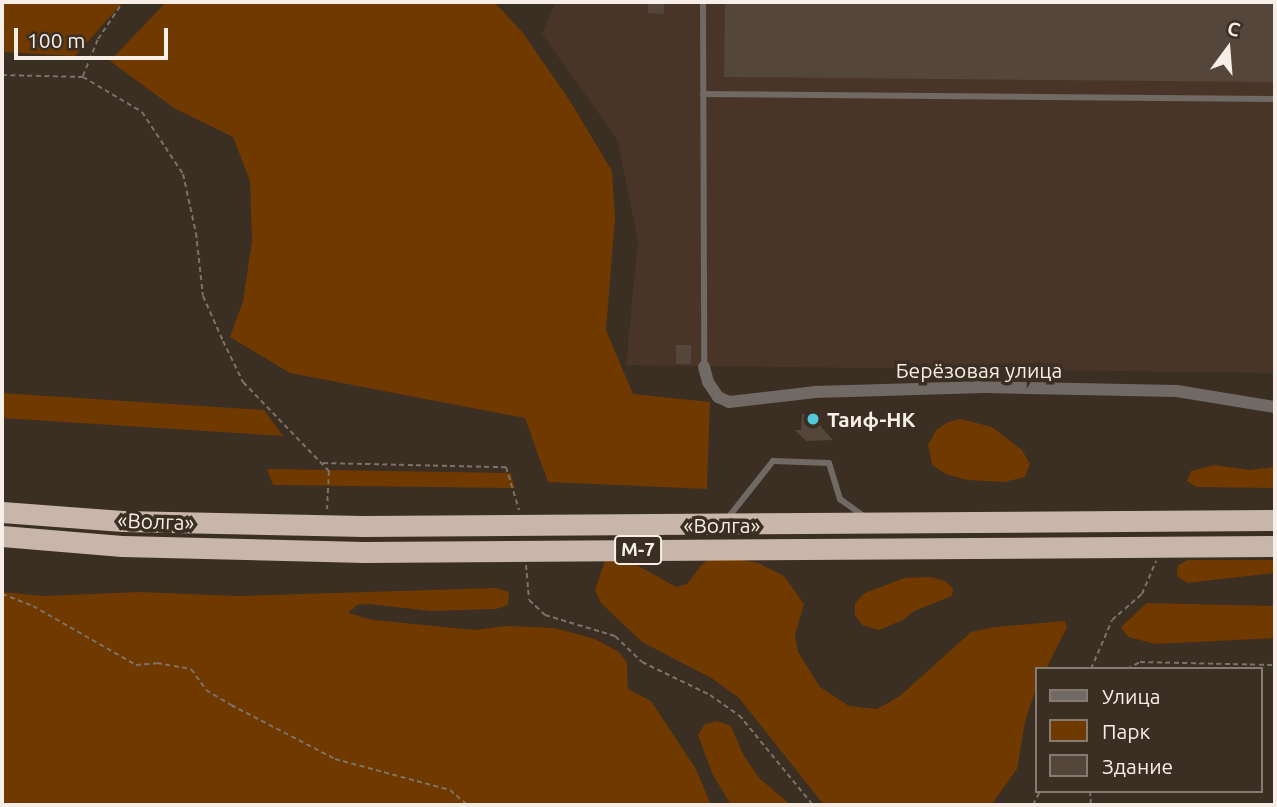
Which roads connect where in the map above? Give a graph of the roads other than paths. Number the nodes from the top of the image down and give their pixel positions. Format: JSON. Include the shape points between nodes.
{"nodes":[{"id":1,"x":703,"y":2,"type":"edge"},
{"id":2,"x":703,"y":94,"type":"junction"},
{"id":3,"x":1275,"y":99,"type":"edge"},
{"id":4,"x":704,"y":367,"type":"joint"},
{"id":5,"x":1275,"y":407,"type":"edge"},
{"id":6,"x":2,"y":512,"type":"edge"},
{"id":7,"x":1275,"y":520,"type":"edge"},
{"id":8,"x":723,"y":523,"type":"junction"},
{"id":9,"x":872,"y":523,"type":"junction"},
{"id":10,"x":2,"y":536,"type":"edge"},
{"id":11,"x":1275,"y":546,"type":"edge"}],
"edges":[{"from":1,"to":2,"type":"lane"},
{"from":2,"to":3,"type":"lane"},
{"from":2,"to":4,"type":"lane"},
{"from":4,"to":5,"type":"street","name":"Берёзовая улица","via":[[718,397],[729,402],[815,392],[985,387],[1177,391]]},
{"from":6,"to":8,"type":"highway","name":"«Волга»","number":"М-7","via":[[122,521],[326,525]]},
{"from":7,"to":9,"type":"highway","name":"«Волга»","number":"М-7"},
{"from":8,"to":9,"type":"highway","name":"«Волга»","number":"М-7"},
{"from":8,"to":9,"type":"lane","via":[[773,461],[829,463],[840,499]]},
{"from":10,"to":11,"type":"highway","name":"«Волга»","number":"М-7","via":[[122,545],[364,552]]}]}
